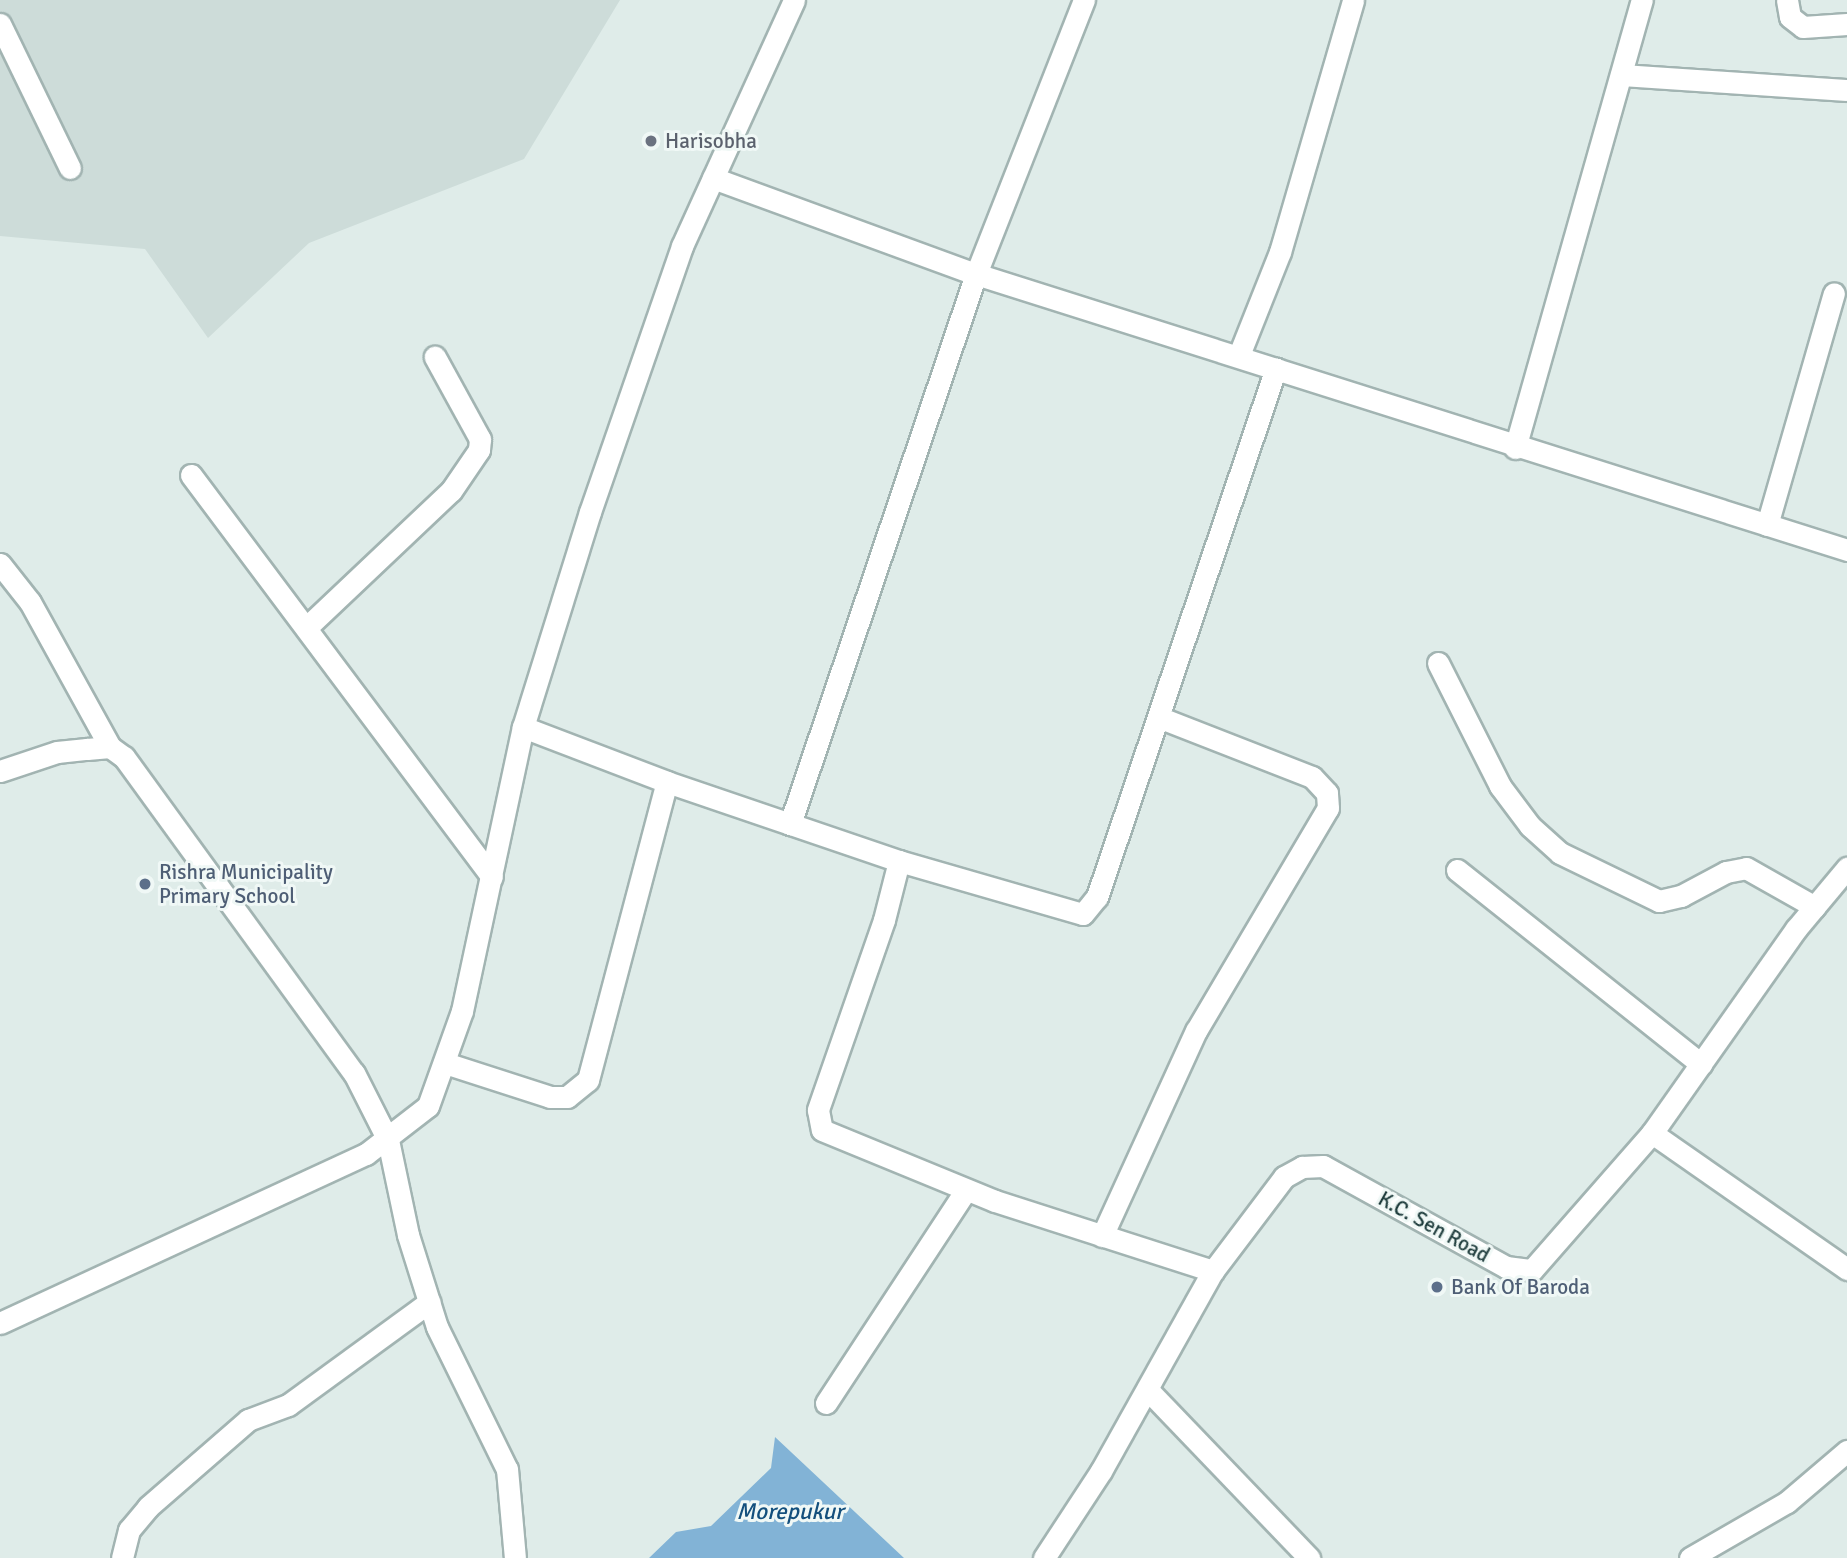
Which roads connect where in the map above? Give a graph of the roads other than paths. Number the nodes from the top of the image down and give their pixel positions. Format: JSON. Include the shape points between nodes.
{"nodes":[{"id":1,"x":794,"y":0,"type":"edge"},
{"id":2,"x":1084,"y":0,"type":"edge"},
{"id":3,"x":1353,"y":0,"type":"edge"},
{"id":4,"x":1642,"y":0,"type":"edge"},
{"id":5,"x":1787,"y":0,"type":"edge"},
{"id":6,"x":0,"y":24,"type":"edge"},
{"id":7,"x":1847,"y":24,"type":"edge"},
{"id":8,"x":1621,"y":75,"type":"junction"},
{"id":9,"x":1847,"y":90,"type":"edge"},
{"id":10,"x":70,"y":168,"type":"dead end"},
{"id":11,"x":713,"y":177,"type":"junction"},
{"id":12,"x":976,"y":274,"type":"junction"},
{"id":13,"x":1833,"y":293,"type":"dead end"},
{"id":14,"x":1239,"y":355,"type":"junction"},
{"id":15,"x":435,"y":357,"type":"dead end"},
{"id":16,"x":1276,"y":368,"type":"junction"},
{"id":17,"x":1515,"y":448,"type":"junction"},
{"id":18,"x":191,"y":475,"type":"dead end"},
{"id":19,"x":1767,"y":526,"type":"junction"},
{"id":20,"x":1847,"y":550,"type":"edge"},
{"id":21,"x":0,"y":564,"type":"edge"},
{"id":22,"x":307,"y":627,"type":"junction"},
{"id":23,"x":1438,"y":663,"type":"dead end"},
{"id":24,"x":1158,"y":717,"type":"junction"},
{"id":25,"x":523,"y":727,"type":"junction"},
{"id":26,"x":110,"y":747,"type":"junction"},
{"id":27,"x":0,"y":771,"type":"edge"},
{"id":28,"x":667,"y":782,"type":"junction"},
{"id":29,"x":790,"y":824,"type":"junction"},
{"id":30,"x":899,"y":861,"type":"junction"},
{"id":31,"x":1847,"y":868,"type":"edge"},
{"id":32,"x":1457,"y":870,"type":"dead end"},
{"id":33,"x":492,"y":877,"type":"junction"},
{"id":34,"x":1815,"y":907,"type":"junction"},
{"id":35,"x":445,"y":1063,"type":"junction"},
{"id":36,"x":1700,"y":1064,"type":"junction"},
{"id":37,"x":1652,"y":1133,"type":"junction"},
{"id":38,"x":388,"y":1140,"type":"junction"},
{"id":39,"x":966,"y":1190,"type":"junction"},
{"id":40,"x":1102,"y":1236,"type":"junction"},
{"id":41,"x":1847,"y":1269,"type":"edge"},
{"id":42,"x":1213,"y":1271,"type":"junction"},
{"id":43,"x":429,"y":1302,"type":"junction"},
{"id":44,"x":0,"y":1323,"type":"edge"},
{"id":45,"x":1148,"y":1390,"type":"junction"},
{"id":46,"x":826,"y":1403,"type":"dead end"},
{"id":47,"x":1847,"y":1451,"type":"edge"},
{"id":48,"x":122,"y":1558,"type":"edge"},
{"id":49,"x":515,"y":1558,"type":"edge"},
{"id":50,"x":1044,"y":1558,"type":"edge"},
{"id":51,"x":1309,"y":1558,"type":"edge"},
{"id":52,"x":1690,"y":1558,"type":"edge"}],
"edges":[{"from":1,"to":11,"type":"street"},
{"from":2,"to":12,"type":"street"},
{"from":3,"to":14,"type":"street","via":[[1280,252]]},
{"from":4,"to":8,"type":"street"},
{"from":5,"to":7,"type":"street","via":[[1790,17],[1803,27]]},
{"from":6,"to":10,"type":"street"},
{"from":8,"to":9,"type":"street"},
{"from":8,"to":17,"type":"street"},
{"from":11,"to":12,"type":"street"},
{"from":11,"to":25,"type":"street","via":[[682,246],[590,512]]},
{"from":12,"to":14,"type":"street"},
{"from":12,"to":29,"type":"street"},
{"from":13,"to":19,"type":"street"},
{"from":14,"to":16,"type":"street"},
{"from":15,"to":22,"type":"street","via":[[481,439],[479,450],[451,491]]},
{"from":16,"to":17,"type":"street"},
{"from":16,"to":24,"type":"street"},
{"from":17,"to":19,"type":"street"},
{"from":18,"to":22,"type":"street"},
{"from":19,"to":20,"type":"street"},
{"from":21,"to":26,"type":"street","via":[[30,602]]},
{"from":22,"to":33,"type":"street"},
{"from":23,"to":34,"type":"street","via":[[1500,786],[1530,826],[1560,853],[1659,901],[1746,868]]},
{"from":24,"to":30,"type":"street","via":[[1097,897],[1083,914]]},
{"from":24,"to":40,"type":"street","via":[[1312,776],[1327,793],[1328,808],[1196,1031]]},
{"from":25,"to":28,"type":"street"},
{"from":25,"to":33,"type":"street"},
{"from":26,"to":27,"type":"street","via":[[57,752]]},
{"from":26,"to":38,"type":"street","via":[[134,766],[354,1073]]},
{"from":28,"to":29,"type":"street"},
{"from":28,"to":35,"type":"street","via":[[588,1080],[567,1097],[550,1097]]},
{"from":29,"to":30,"type":"street"},
{"from":30,"to":39,"type":"street","via":[[817,1119],[833,1139]]},
{"from":31,"to":34,"type":"street","name":"K.C. Sen Road"},
{"from":32,"to":36,"type":"street"},
{"from":33,"to":35,"type":"street"},
{"from":34,"to":36,"type":"street","name":"K.C. Sen Road"},
{"from":35,"to":38,"type":"street","via":[[428,1106]]},
{"from":36,"to":37,"type":"street","name":"K.C. Sen Road"},
{"from":37,"to":41,"type":"street"},
{"from":37,"to":42,"type":"street","name":"K.C. Sen Road","via":[[1532,1270],[1506,1267],[1323,1167],[1310,1165],[1293,1171],[1275,1187]]},
{"from":38,"to":43,"type":"street"},
{"from":38,"to":44,"type":"street"},
{"from":39,"to":40,"type":"street"},
{"from":39,"to":46,"type":"street"},
{"from":40,"to":42,"type":"street"},
{"from":42,"to":45,"type":"street","name":"K.C. Sen Road"},
{"from":43,"to":48,"type":"street","via":[[288,1405],[248,1420],[148,1507],[129,1530]]},
{"from":43,"to":49,"type":"street","via":[[507,1469]]},
{"from":45,"to":50,"type":"street","name":"K.C. Sen Road"},
{"from":45,"to":51,"type":"street"},
{"from":47,"to":52,"type":"street","via":[[1787,1502]]}]}
